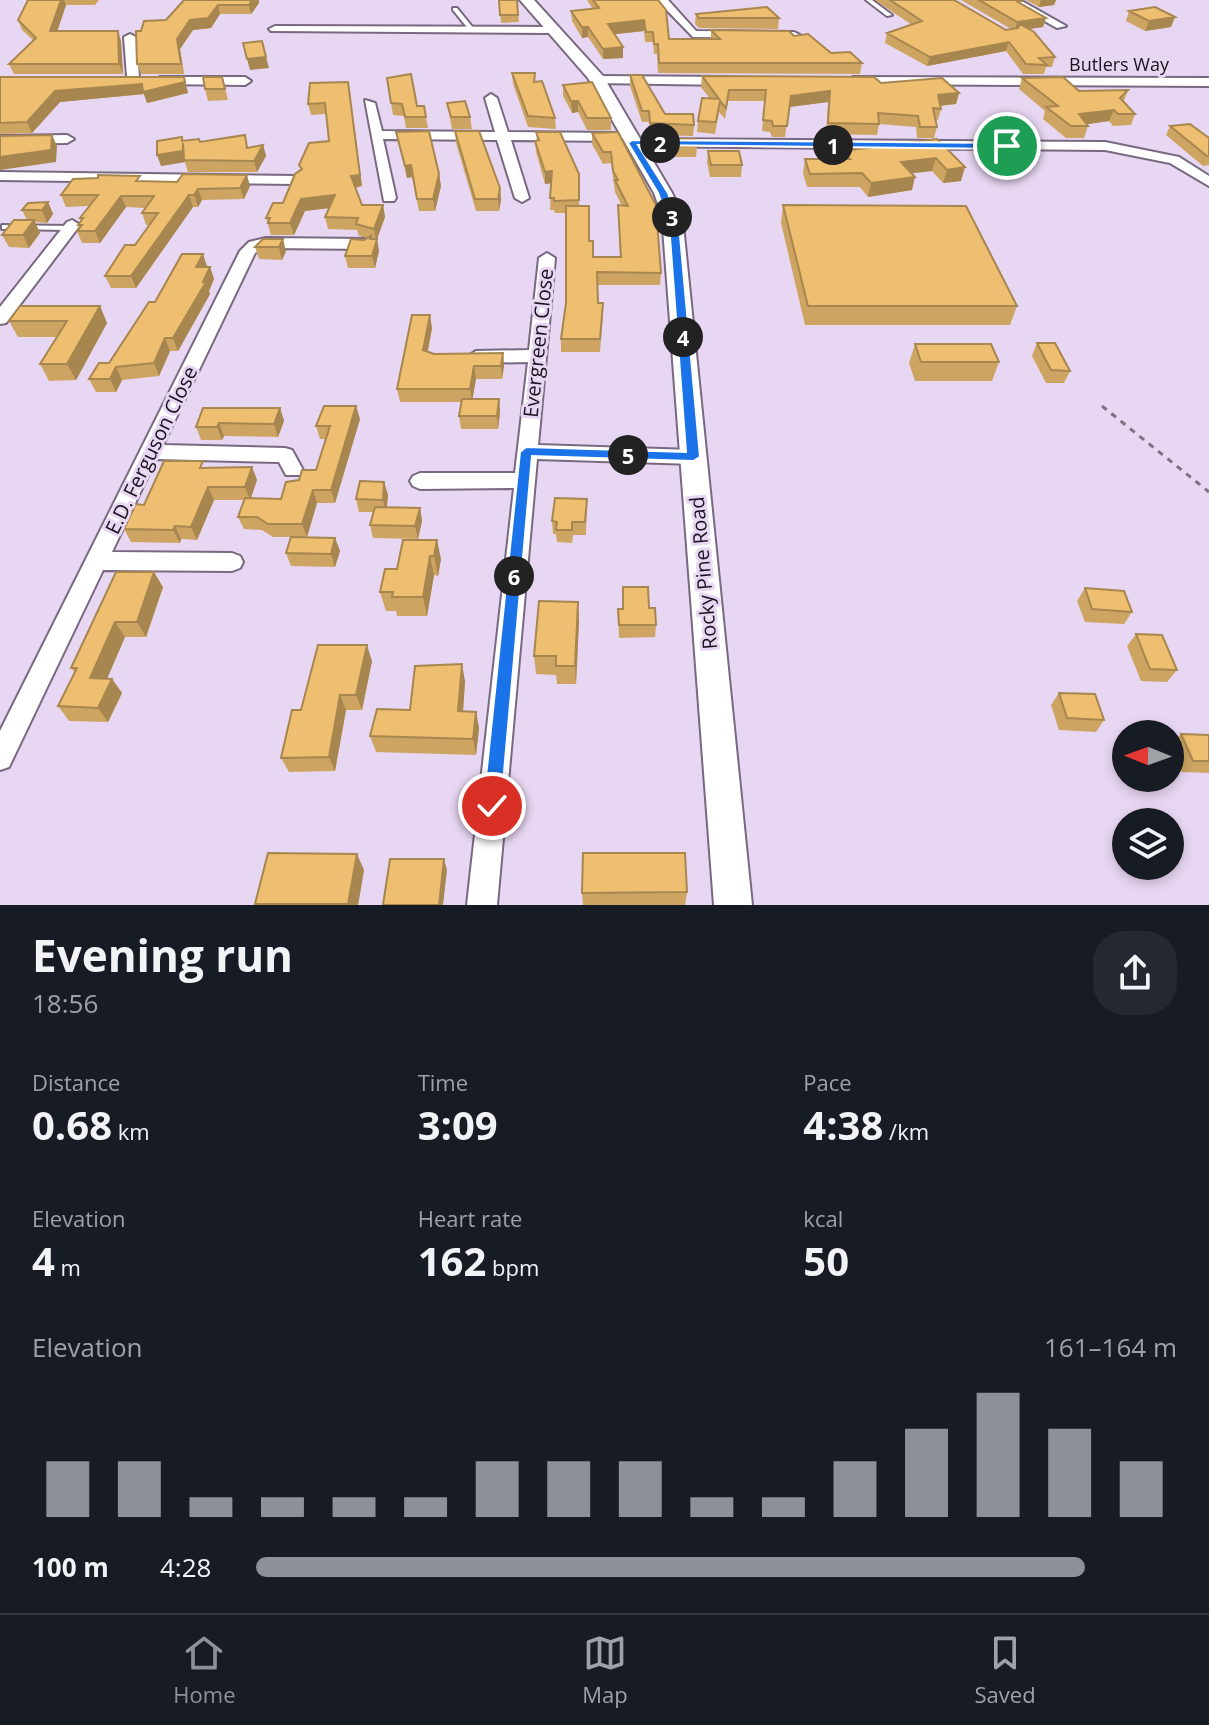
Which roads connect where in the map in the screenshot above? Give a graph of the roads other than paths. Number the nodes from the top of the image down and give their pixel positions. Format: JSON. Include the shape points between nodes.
{"nodes":[{"id":1,"x":527,"y":0,"type":"edge"},
{"id":2,"x":662,"y":0,"type":"edge"},
{"id":3,"x":869,"y":0,"type":"edge"},
{"id":4,"x":1012,"y":0,"type":"edge"},
{"id":5,"x":455,"y":9,"type":"dead end"},
{"id":6,"x":889,"y":15,"type":"dead end"},
{"id":7,"x":1061,"y":26,"type":"dead end"},
{"id":8,"x":275,"y":29,"type":"dead end"},
{"id":9,"x":472,"y":30,"type":"junction"},
{"id":10,"x":554,"y":30,"type":"junction"},
{"id":11,"x":794,"y":35,"type":"edge"},
{"id":12,"x":130,"y":37,"type":"dead end"},
{"id":13,"x":598,"y":80,"type":"junction"},
{"id":14,"x":115,"y":81,"type":"edge"},
{"id":15,"x":129,"y":81,"type":"junction"},
{"id":16,"x":245,"y":81,"type":"dead end"},
{"id":17,"x":738,"y":81,"type":"edge"},
{"id":18,"x":843,"y":81,"type":"edge"},
{"id":19,"x":1209,"y":82,"type":"edge"},
{"id":20,"x":491,"y":98,"type":"dead end"},
{"id":21,"x":369,"y":103,"type":"dead end"},
{"id":22,"x":377,"y":135,"type":"junction"},
{"id":23,"x":503,"y":136,"type":"junction"},
{"id":24,"x":67,"y":139,"type":"dead end"},
{"id":25,"x":0,"y":140,"type":"edge"},
{"id":26,"x":631,"y":140,"type":"junction"},
{"id":27,"x":0,"y":176,"type":"edge"},
{"id":28,"x":295,"y":180,"type":"edge"},
{"id":29,"x":1209,"y":182,"type":"edge"},
{"id":30,"x":389,"y":198,"type":"dead end"},
{"id":31,"x":522,"y":198,"type":"dead end"},
{"id":32,"x":70,"y":226,"type":"joint"},
{"id":33,"x":5,"y":227,"type":"edge"},
{"id":34,"x":367,"y":244,"type":"edge"},
{"id":35,"x":547,"y":258,"type":"dead end"},
{"id":36,"x":0,"y":319,"type":"edge"},
{"id":37,"x":537,"y":356,"type":"junction"},
{"id":38,"x":451,"y":358,"type":"edge"},
{"id":39,"x":150,"y":452,"type":"junction"},
{"id":40,"x":526,"y":452,"type":"junction"},
{"id":41,"x":693,"y":457,"type":"junction"},
{"id":42,"x":293,"y":470,"type":"dead end"},
{"id":43,"x":524,"y":480,"type":"junction"},
{"id":44,"x":420,"y":481,"type":"dead end"},
{"id":45,"x":97,"y":561,"type":"junction"},
{"id":46,"x":232,"y":562,"type":"dead end"},
{"id":47,"x":0,"y":758,"type":"edge"},
{"id":48,"x":482,"y":905,"type":"edge"},
{"id":49,"x":733,"y":905,"type":"edge"}],
"edges":[{"from":1,"to":10,"type":"street","name":"Rocky Pine Road"},
{"from":2,"to":11,"type":"street","via":[[693,34]]},
{"from":3,"to":6,"type":"lane"},
{"from":4,"to":7,"type":"street"},
{"from":5,"to":9,"type":"lane"},
{"from":8,"to":9,"type":"street"},
{"from":9,"to":10,"type":"street"},
{"from":10,"to":13,"type":"street","name":"Rocky Pine Road"},
{"from":12,"to":15,"type":"street"},
{"from":13,"to":17,"type":"street"},
{"from":13,"to":26,"type":"street","name":"Rocky Pine Road"},
{"from":14,"to":15,"type":"street"},
{"from":15,"to":16,"type":"street"},
{"from":18,"to":19,"type":"street","name":"Butlers Way"},
{"from":20,"to":23,"type":"street"},
{"from":21,"to":22,"type":"street"},
{"from":22,"to":23,"type":"street"},
{"from":22,"to":30,"type":"street"},
{"from":23,"to":26,"type":"street"},
{"from":23,"to":31,"type":"street"},
{"from":24,"to":25,"type":"street"},
{"from":26,"to":29,"type":"street","via":[[1105,146],[1168,158]]},
{"from":26,"to":41,"type":"street","name":"Rocky Pine Road","via":[[663,193],[674,224]]},
{"from":27,"to":28,"type":"street"},
{"from":32,"to":33,"type":"lane"},
{"from":32,"to":36,"type":"street"},
{"from":34,"to":39,"type":"street","name":"E.D. Ferguson Close","via":[[266,243],[251,248]]},
{"from":35,"to":37,"type":"street","name":"Evergreen Close"},
{"from":37,"to":38,"type":"street"},
{"from":37,"to":40,"type":"street","name":"Evergreen Close"},
{"from":39,"to":42,"type":"street","via":[[285,455]]},
{"from":39,"to":45,"type":"street","name":"E.D. Ferguson Close"},
{"from":40,"to":41,"type":"street"},
{"from":40,"to":43,"type":"street","name":"Evergreen Close"},
{"from":41,"to":49,"type":"street","name":"Rocky Pine Road"},
{"from":43,"to":44,"type":"street"},
{"from":43,"to":48,"type":"street","name":"Evergreen Close"},
{"from":45,"to":46,"type":"street"},
{"from":45,"to":47,"type":"street","name":"E.D. Ferguson Close"}]}
